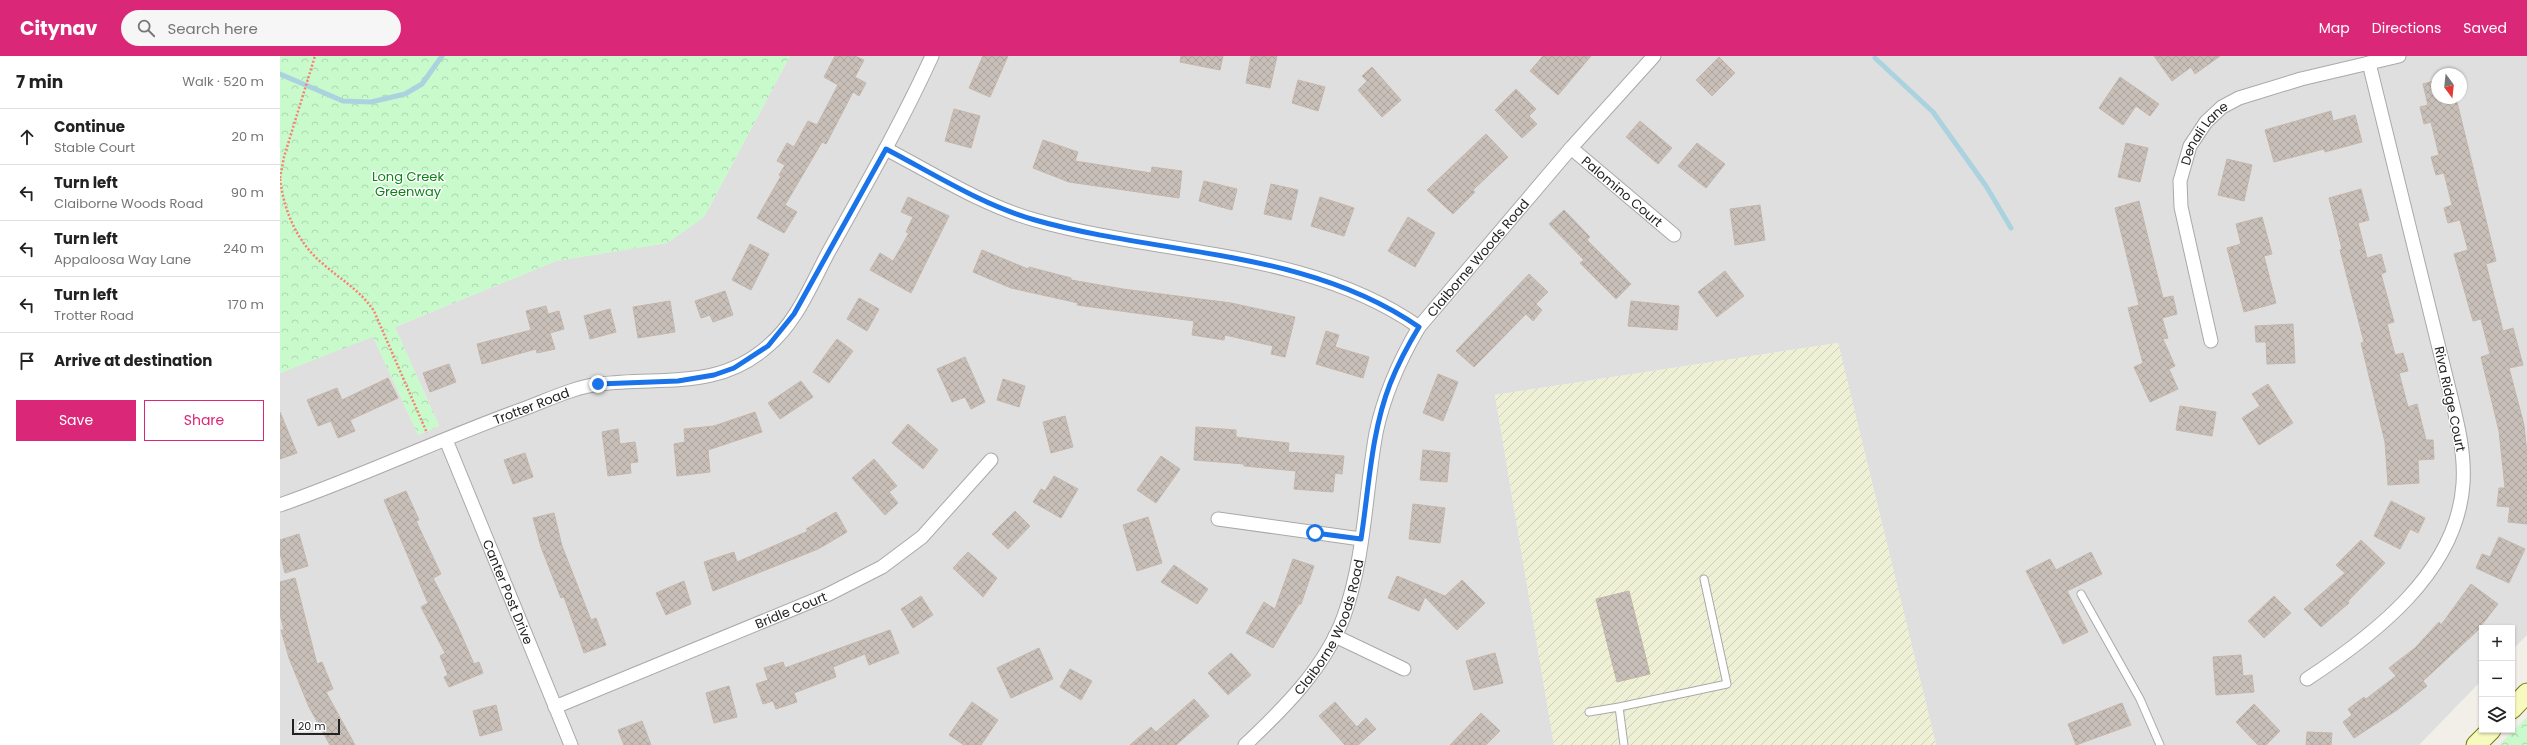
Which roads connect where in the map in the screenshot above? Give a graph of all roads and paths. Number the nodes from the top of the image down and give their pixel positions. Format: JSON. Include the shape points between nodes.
{"nodes":[{"id":1,"x":315,"y":56,"type":"edge"},
{"id":2,"x":932,"y":56,"type":"edge"},
{"id":3,"x":1654,"y":56,"type":"edge"},
{"id":4,"x":2399,"y":56,"type":"edge"},
{"id":5,"x":2369,"y":63,"type":"junction"},
{"id":6,"x":1571,"y":148,"type":"junction"},
{"id":7,"x":886,"y":149,"type":"junction"},
{"id":8,"x":280,"y":179,"type":"edge"},
{"id":9,"x":1674,"y":235,"type":"dead end"},
{"id":10,"x":1419,"y":327,"type":"junction"},
{"id":11,"x":2211,"y":340,"type":"dead end"},
{"id":12,"x":430,"y":439,"type":"dead end"},
{"id":13,"x":446,"y":440,"type":"junction"},
{"id":14,"x":991,"y":460,"type":"dead end"},
{"id":15,"x":280,"y":505,"type":"edge"},
{"id":16,"x":1218,"y":519,"type":"dead end"},
{"id":17,"x":1361,"y":539,"type":"junction"},
{"id":18,"x":1704,"y":579,"type":"dead end"},
{"id":19,"x":2081,"y":594,"type":"dead end"},
{"id":20,"x":1335,"y":636,"type":"junction"},
{"id":21,"x":1404,"y":669,"type":"dead end"},
{"id":22,"x":2307,"y":679,"type":"dead end"},
{"id":23,"x":2527,"y":693,"type":"edge"},
{"id":24,"x":2515,"y":706,"type":"edge"},
{"id":25,"x":555,"y":707,"type":"junction"},
{"id":26,"x":1619,"y":707,"type":"junction"},
{"id":27,"x":1589,"y":712,"type":"dead end"},
{"id":28,"x":2488,"y":733,"type":"edge"},
{"id":29,"x":571,"y":745,"type":"edge"},
{"id":30,"x":1245,"y":745,"type":"edge"},
{"id":31,"x":1624,"y":745,"type":"edge"},
{"id":32,"x":2160,"y":745,"type":"edge"},
{"id":33,"x":2476,"y":745,"type":"edge"}],
"edges":[{"from":1,"to":8,"type":"path","via":[[284,157]]},
{"from":2,"to":7,"type":"street","name":"Trotter Road"},
{"from":3,"to":6,"type":"street","name":"Claiborne Woods Road"},
{"from":4,"to":5,"type":"street","name":"Denali Lane"},
{"from":5,"to":11,"type":"street","name":"Denali Lane","via":[[2301,79],[2239,98],[2222,107],[2206,122],[2190,146],[2180,181],[2181,207]]},
{"from":5,"to":22,"type":"street","name":"Riva Ridge Court","via":[[2455,412],[2461,442],[2463,485],[2452,530],[2433,566],[2406,600],[2357,644]]},
{"from":6,"to":9,"type":"street","name":"Palomino Court"},
{"from":6,"to":10,"type":"street","name":"Claiborne Woods Road"},
{"from":7,"to":10,"type":"street","via":[[967,192],[1034,219],[1090,233],[1289,270],[1353,292],[1387,307]]},
{"from":7,"to":13,"type":"street","name":"Trotter Road","via":[[794,314],[768,346],[752,358],[714,375],[693,380],[598,384]]},
{"from":8,"to":12,"type":"path","via":[[288,214],[301,239],[315,257],[364,297],[374,311]]},
{"from":10,"to":17,"type":"street","name":"Claiborne Woods Road","via":[[1401,357],[1379,423]]},
{"from":13,"to":15,"type":"street","name":"Trotter Road"},
{"from":13,"to":25,"type":"street","name":"Canter Post Drive"},
{"from":14,"to":25,"type":"street","name":"Bridle Court","via":[[922,537],[882,567],[827,595]]},
{"from":16,"to":17,"type":"street"},
{"from":17,"to":20,"type":"street","name":"Claiborne Woods Road","via":[[1355,575],[1344,616]]},
{"from":18,"to":26,"type":"lane","via":[[1727,684]]},
{"from":19,"to":32,"type":"lane","via":[[2140,699]]},
{"from":20,"to":21,"type":"street"},
{"from":20,"to":30,"type":"street","name":"Claiborne Woods Road","via":[[1298,692]]},
{"from":23,"to":24,"type":"main road"},
{"from":25,"to":29,"type":"street","name":"Canter Post Drive"},
{"from":26,"to":27,"type":"lane"},
{"from":26,"to":31,"type":"lane"},
{"from":28,"to":33,"type":"main road"}]}
